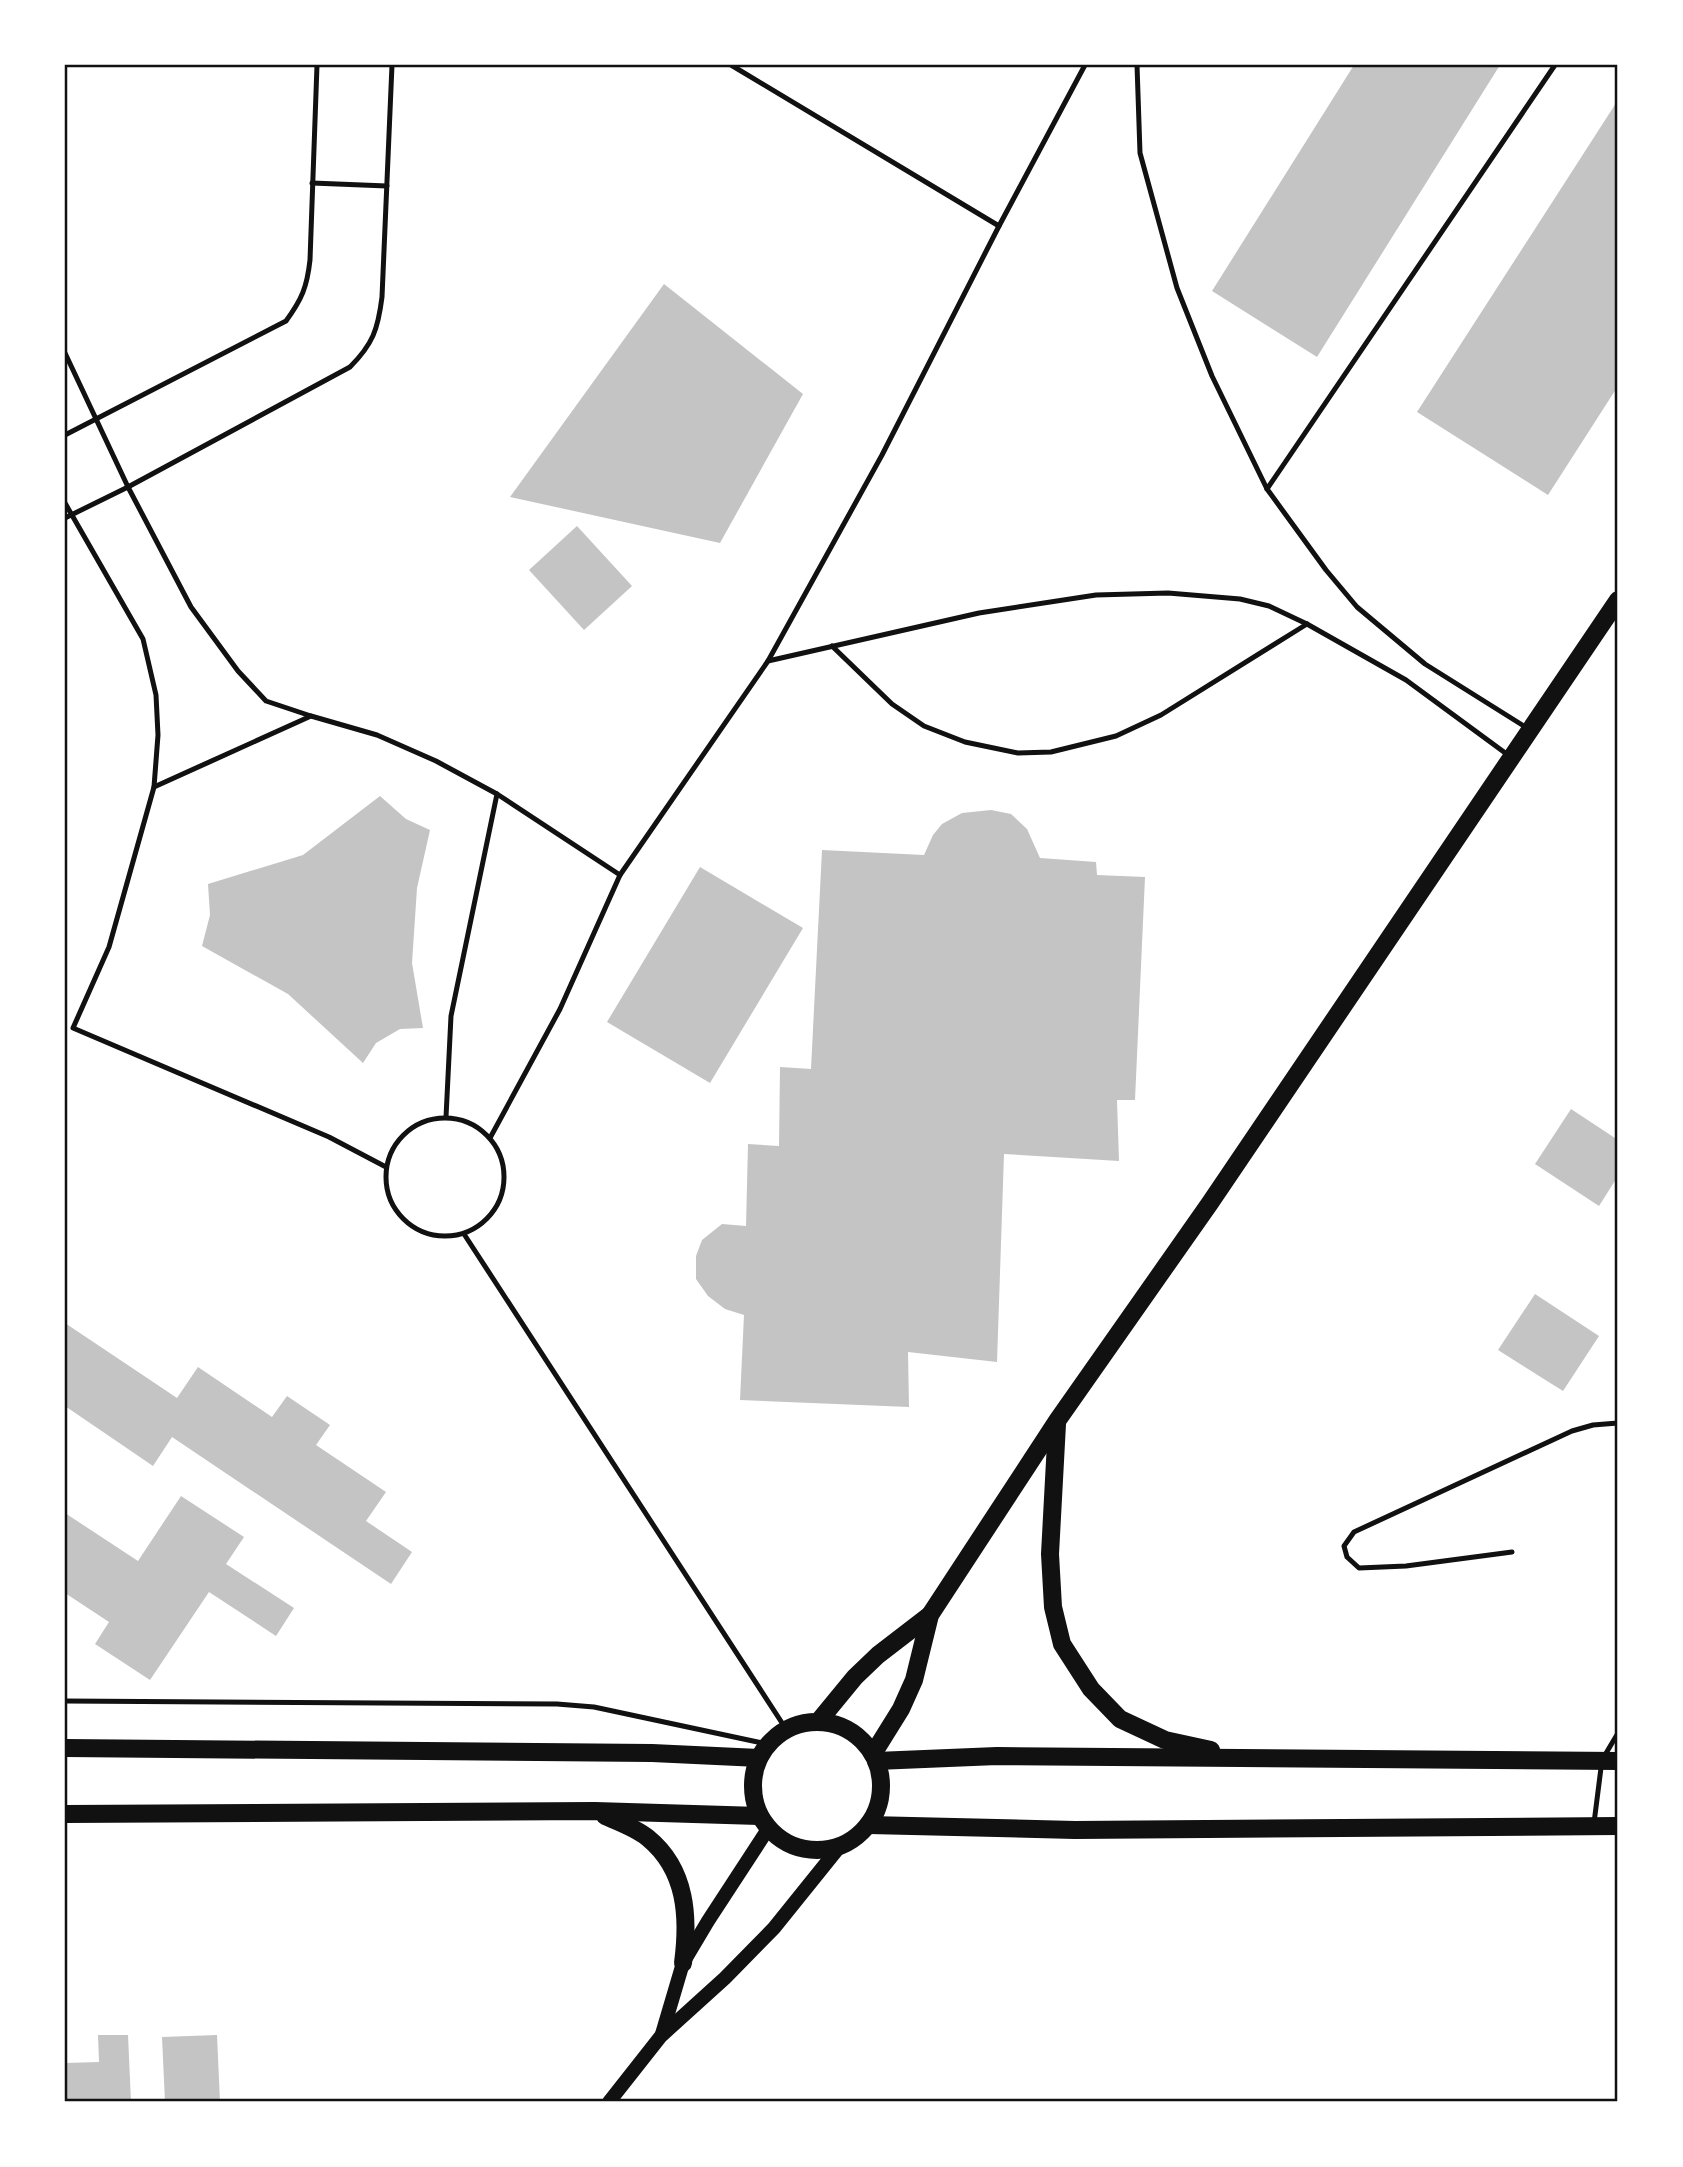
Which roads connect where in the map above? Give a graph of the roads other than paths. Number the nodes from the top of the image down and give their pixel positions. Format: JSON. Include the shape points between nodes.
{"nodes":[{"id":1,"x":317,"y":65,"type":"edge"},
{"id":2,"x":392,"y":65,"type":"edge"},
{"id":3,"x":731,"y":65,"type":"edge"},
{"id":4,"x":1085,"y":65,"type":"edge"},
{"id":5,"x":1137,"y":65,"type":"edge"},
{"id":6,"x":1555,"y":65,"type":"edge"},
{"id":7,"x":312,"y":183,"type":"junction"},
{"id":8,"x":387,"y":186,"type":"junction"},
{"id":9,"x":999,"y":226,"type":"junction"},
{"id":10,"x":65,"y":353,"type":"edge"},
{"id":11,"x":97,"y":419,"type":"junction"},
{"id":12,"x":65,"y":435,"type":"edge"},
{"id":13,"x":128,"y":487,"type":"junction"},
{"id":14,"x":1267,"y":489,"type":"junction"},
{"id":15,"x":65,"y":503,"type":"edge"},
{"id":16,"x":72,"y":514,"type":"junction"},
{"id":17,"x":65,"y":518,"type":"edge"},
{"id":18,"x":1618,"y":600,"type":"edge"},
{"id":19,"x":1307,"y":624,"type":"junction"},
{"id":20,"x":832,"y":646,"type":"junction"},
{"id":21,"x":768,"y":661,"type":"junction"},
{"id":22,"x":311,"y":716,"type":"junction"},
{"id":23,"x":1530,"y":730,"type":"junction"},
{"id":24,"x":1513,"y":758,"type":"junction"},
{"id":25,"x":154,"y":787,"type":"junction"},
{"id":26,"x":497,"y":794,"type":"junction"},
{"id":27,"x":620,"y":875,"type":"junction"},
{"id":28,"x":73,"y":1028,"type":"junction"},
{"id":29,"x":65,"y":1033,"type":"edge"},
{"id":30,"x":446,"y":1117,"type":"junction"},
{"id":31,"x":490,"y":1138,"type":"junction"},
{"id":32,"x":386,"y":1167,"type":"junction"},
{"id":33,"x":464,"y":1234,"type":"junction"},
{"id":34,"x":1057,"y":1421,"type":"junction"},
{"id":35,"x":1618,"y":1423,"type":"edge"},
{"id":36,"x":1512,"y":1552,"type":"dead end"},
{"id":37,"x":930,"y":1615,"type":"junction"},
{"id":38,"x":65,"y":1701,"type":"edge"},
{"id":39,"x":818,"y":1722,"type":"junction"},
{"id":40,"x":786,"y":1730,"type":"junction"},
{"id":41,"x":1618,"y":1733,"type":"edge"},
{"id":42,"x":65,"y":1748,"type":"edge"},
{"id":43,"x":763,"y":1751,"type":"junction"},
{"id":44,"x":1245,"y":1757,"type":"junction"},
{"id":45,"x":874,"y":1758,"type":"junction"},
{"id":46,"x":1610,"y":1760,"type":"edge"},
{"id":47,"x":596,"y":1811,"type":"junction"},
{"id":48,"x":65,"y":1814,"type":"edge"},
{"id":49,"x":764,"y":1823,"type":"junction"},
{"id":50,"x":869,"y":1825,"type":"junction"},
{"id":51,"x":1593,"y":1826,"type":"junction"},
{"id":52,"x":1618,"y":1826,"type":"edge"},
{"id":53,"x":840,"y":1846,"type":"junction"},
{"id":54,"x":683,"y":1964,"type":"junction"},
{"id":55,"x":661,"y":2036,"type":"junction"},
{"id":56,"x":609,"y":2102,"type":"edge"}],
"edges":[{"from":1,"to":7,"type":"lane"},
{"from":2,"to":8,"type":"lane"},
{"from":3,"to":9,"type":"lane"},
{"from":4,"to":9,"type":"lane"},
{"from":5,"to":14,"type":"lane","via":[[1140,153],[1177,288],[1212,376]]},
{"from":6,"to":14,"type":"lane"},
{"from":7,"to":8,"type":"lane"},
{"from":7,"to":11,"type":"lane","via":[[307,286],[286,321]]},
{"from":8,"to":13,"type":"lane","via":[[379,324],[368,349],[350,368]]},
{"from":9,"to":21,"type":"lane","via":[[882,455]]},
{"from":10,"to":11,"type":"lane"},
{"from":11,"to":12,"type":"lane"},
{"from":11,"to":13,"type":"lane"},
{"from":13,"to":16,"type":"lane"},
{"from":13,"to":22,"type":"lane","via":[[191,607],[238,671],[266,701]]},
{"from":14,"to":23,"type":"lane","via":[[1357,607],[1425,664]]},
{"from":15,"to":16,"type":"lane"},
{"from":16,"to":17,"type":"lane"},
{"from":16,"to":25,"type":"lane","via":[[143,639],[157,708]]},
{"from":18,"to":23,"type":"main road"},
{"from":19,"to":20,"type":"lane","via":[[1240,598],[1096,595],[979,612]]},
{"from":19,"to":20,"type":"lane","via":[[1150,720],[1116,736],[1052,752],[1018,753],[965,742],[924,726],[892,704]]},
{"from":19,"to":24,"type":"lane","via":[[1406,680]]},
{"from":20,"to":21,"type":"lane"},
{"from":21,"to":27,"type":"lane"},
{"from":22,"to":25,"type":"lane"},
{"from":22,"to":26,"type":"lane","via":[[377,735]]},
{"from":23,"to":24,"type":"main road"},
{"from":24,"to":34,"type":"main road"},
{"from":25,"to":28,"type":"lane","via":[[109,947]]},
{"from":26,"to":27,"type":"lane"},
{"from":26,"to":30,"type":"lane","via":[[451,1016]]},
{"from":27,"to":31,"type":"lane","via":[[560,1009]]},
{"from":28,"to":29,"type":"lane"},
{"from":28,"to":32,"type":"lane","via":[[329,1137]]},
{"from":30,"to":31,"type":"lane","via":[[477,1127]]},
{"from":30,"to":32,"type":"lane","via":[[419,1124],[397,1141]]},
{"from":31,"to":33,"type":"lane","via":[[505,1173],[503,1192],[482,1225]]},
{"from":32,"to":33,"type":"lane","via":[[385,1184],[399,1216],[429,1235]]},
{"from":33,"to":40,"type":"lane"},
{"from":34,"to":37,"type":"main road"},
{"from":34,"to":44,"type":"main road","via":[[1050,1554],[1053,1607],[1062,1644],[1091,1689],[1121,1719],[1165,1740]]},
{"from":35,"to":36,"type":"lane","via":[[1572,1431],[1354,1532],[1344,1546],[1347,1557],[1359,1568]]},
{"from":37,"to":39,"type":"main road","via":[[878,1655]]},
{"from":37,"to":45,"type":"main road","via":[[914,1680]]},
{"from":38,"to":43,"type":"lane","via":[[557,1704],[594,1707]]},
{"from":39,"to":40,"type":"main road"},
{"from":39,"to":45,"type":"main road","via":[[840,1726],[858,1738]]},
{"from":40,"to":43,"type":"main road"},
{"from":41,"to":46,"type":"lane"},
{"from":42,"to":43,"type":"main road"},
{"from":43,"to":49,"type":"main road","via":[[752,1777],[753,1798]]},
{"from":44,"to":45,"type":"main road"},
{"from":44,"to":46,"type":"main road"},
{"from":45,"to":50,"type":"main road","via":[[881,1794]]},
{"from":46,"to":51,"type":"lane"},
{"from":47,"to":48,"type":"main road"},
{"from":47,"to":49,"type":"main road"},
{"from":47,"to":54,"type":"main road","via":[[649,1839],[676,1873],[687,1923]]},
{"from":49,"to":53,"type":"main road","via":[[789,1845],[814,1851]]},
{"from":49,"to":54,"type":"main road"},
{"from":50,"to":51,"type":"main road","via":[[1075,1830]]},
{"from":50,"to":53,"type":"main road"},
{"from":51,"to":52,"type":"main road"},
{"from":53,"to":55,"type":"main road","via":[[774,1928]]},
{"from":54,"to":55,"type":"main road"},
{"from":55,"to":56,"type":"main road"}]}
